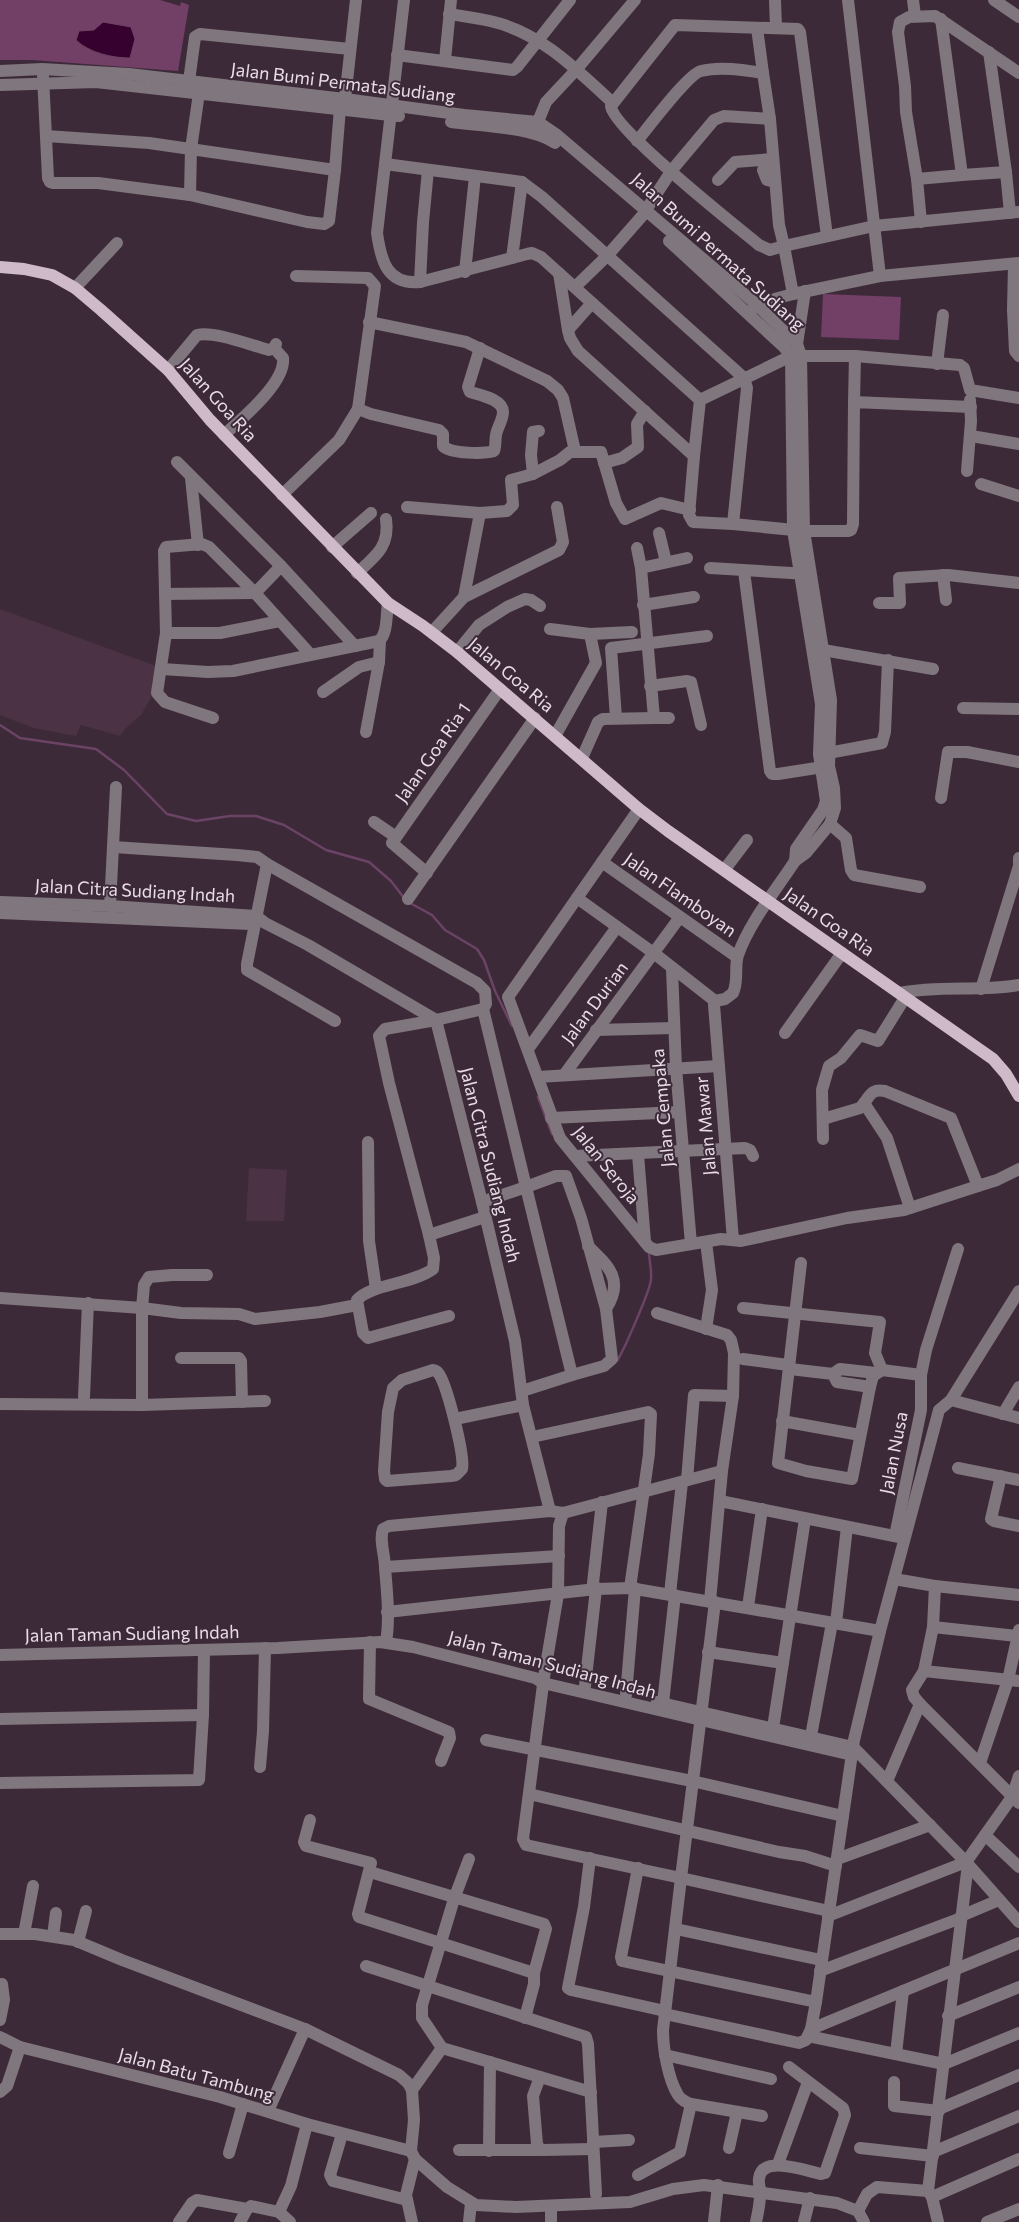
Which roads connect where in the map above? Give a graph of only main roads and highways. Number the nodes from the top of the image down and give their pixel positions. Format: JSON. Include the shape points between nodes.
{"nodes":[{"id":1,"x":0,"y":267,"type":"edge"},
{"id":2,"x":1019,"y":1096,"type":"edge"}],
"edges":[{"from":1,"to":2,"type":"main road","name":"Jalan Goa Ria","via":[[45,273],[75,288],[168,370],[224,434],[388,603],[457,652],[668,831],[993,1059]]}]}
